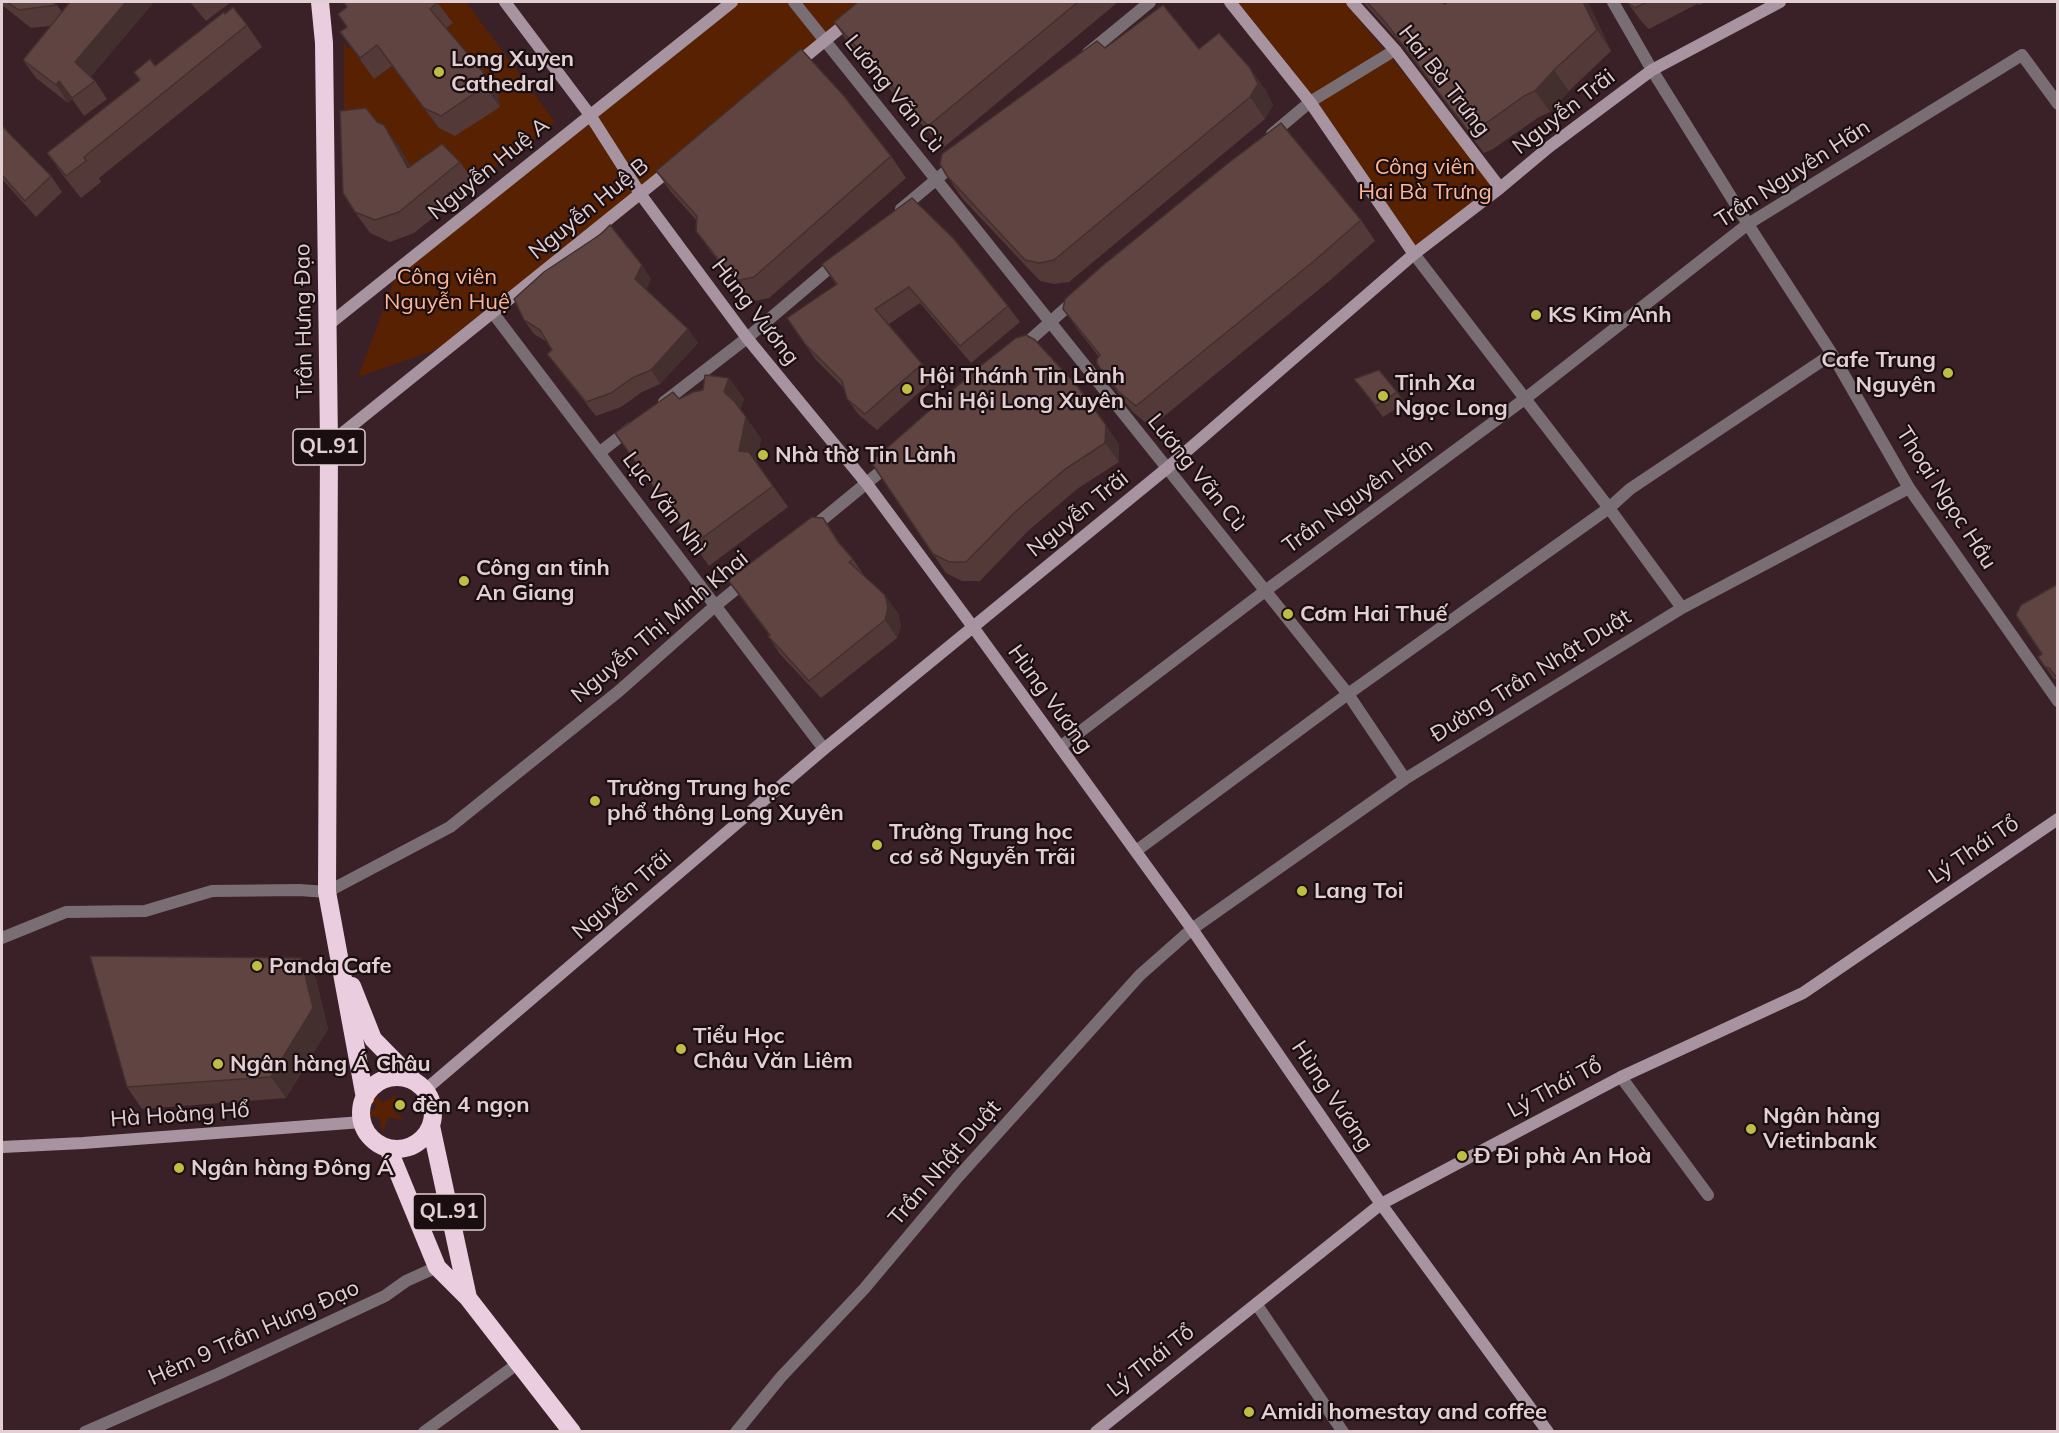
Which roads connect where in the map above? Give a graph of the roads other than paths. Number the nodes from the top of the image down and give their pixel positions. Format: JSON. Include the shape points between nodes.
{"nodes":[{"id":1,"x":320,"y":2,"type":"edge"},
{"id":2,"x":505,"y":2,"type":"edge"},
{"id":3,"x":732,"y":2,"type":"edge"},
{"id":4,"x":794,"y":2,"type":"edge"},
{"id":5,"x":872,"y":2,"type":"edge"},
{"id":6,"x":1150,"y":2,"type":"edge"},
{"id":7,"x":1230,"y":2,"type":"edge"},
{"id":8,"x":1352,"y":2,"type":"edge"},
{"id":9,"x":1613,"y":2,"type":"edge"},
{"id":10,"x":1776,"y":2,"type":"edge"},
{"id":11,"x":824,"y":41,"type":"junction"},
{"id":12,"x":1395,"y":50,"type":"junction"},
{"id":13,"x":1079,"y":61,"type":"edge"},
{"id":14,"x":1652,"y":70,"type":"junction"},
{"id":15,"x":787,"y":71,"type":"edge"},
{"id":16,"x":1310,"y":102,"type":"junction"},
{"id":17,"x":2058,"y":104,"type":"edge"},
{"id":18,"x":590,"y":116,"type":"junction"},
{"id":19,"x":1266,"y":140,"type":"edge"},
{"id":20,"x":963,"y":157,"type":"edge"},
{"id":21,"x":678,"y":164,"type":"edge"},
{"id":22,"x":936,"y":180,"type":"junction"},
{"id":23,"x":1500,"y":188,"type":"junction"},
{"id":24,"x":641,"y":195,"type":"junction"},
{"id":25,"x":891,"y":217,"type":"edge"},
{"id":26,"x":1748,"y":224,"type":"junction"},
{"id":27,"x":1414,"y":254,"type":"junction"},
{"id":28,"x":846,"y":255,"type":"edge"},
{"id":29,"x":1086,"y":291,"type":"edge"},
{"id":30,"x":493,"y":313,"type":"junction"},
{"id":31,"x":1050,"y":322,"type":"junction"},
{"id":32,"x":328,"y":325,"type":"junction"},
{"id":33,"x":747,"y":338,"type":"junction"},
{"id":34,"x":1016,"y":352,"type":"edge"},
{"id":35,"x":1832,"y":354,"type":"junction"},
{"id":36,"x":1526,"y":398,"type":"junction"},
{"id":37,"x":329,"y":444,"type":"junction"},
{"id":38,"x":599,"y":453,"type":"junction"},
{"id":39,"x":902,"y":453,"type":"edge"},
{"id":40,"x":1166,"y":469,"type":"junction"},
{"id":41,"x":867,"y":484,"type":"junction"},
{"id":42,"x":1909,"y":488,"type":"junction"},
{"id":43,"x":1609,"y":508,"type":"junction"},
{"id":44,"x":804,"y":534,"type":"edge"},
{"id":45,"x":760,"y":570,"type":"edge"},
{"id":46,"x":1265,"y":591,"type":"junction"},
{"id":47,"x":715,"y":606,"type":"junction"},
{"id":48,"x":1682,"y":608,"type":"junction"},
{"id":49,"x":973,"y":627,"type":"junction"},
{"id":50,"x":1348,"y":694,"type":"junction"},
{"id":51,"x":2058,"y":701,"type":"edge"},
{"id":52,"x":1060,"y":747,"type":"junction"},
{"id":53,"x":824,"y":749,"type":"junction"},
{"id":54,"x":1405,"y":778,"type":"junction"},
{"id":55,"x":2058,"y":819,"type":"edge"},
{"id":56,"x":1136,"y":851,"type":"junction"},
{"id":57,"x":327,"y":892,"type":"junction"},
{"id":58,"x":1192,"y":929,"type":"junction"},
{"id":59,"x":2,"y":938,"type":"edge"},
{"id":60,"x":1622,"y":1077,"type":"junction"},
{"id":61,"x":419,"y":1086,"type":"junction"},
{"id":62,"x":365,"y":1098,"type":"junction"},
{"id":63,"x":362,"y":1122,"type":"junction"},
{"id":64,"x":431,"y":1126,"type":"junction"},
{"id":65,"x":2,"y":1147,"type":"edge"},
{"id":66,"x":388,"y":1148,"type":"junction"},
{"id":67,"x":1708,"y":1196,"type":"dead end"},
{"id":68,"x":1381,"y":1204,"type":"junction"},
{"id":69,"x":437,"y":1267,"type":"junction"},
{"id":70,"x":468,"y":1298,"type":"junction"},
{"id":71,"x":1257,"y":1305,"type":"junction"},
{"id":72,"x":520,"y":1362,"type":"junction"},
{"id":73,"x":1336,"y":1429,"type":"edge"},
{"id":74,"x":86,"y":1431,"type":"edge"},
{"id":75,"x":424,"y":1431,"type":"edge"},
{"id":76,"x":572,"y":1431,"type":"edge"},
{"id":77,"x":736,"y":1431,"type":"edge"},
{"id":78,"x":1096,"y":1431,"type":"edge"},
{"id":79,"x":1548,"y":1431,"type":"edge"}],
"edges":[{"from":1,"to":32,"type":"highway","name":"Trần Hưng Đạo","number":"QL.91"},
{"from":2,"to":18,"type":"street","name":"Hùng Vương"},
{"from":3,"to":18,"type":"street","name":"Nguyễn Huệ A"},
{"from":4,"to":11,"type":"street","name":"Lương Vãn Cù"},
{"from":5,"to":11,"type":"street"},
{"from":6,"to":13,"type":"street"},
{"from":7,"to":16,"type":"street"},
{"from":8,"to":12,"type":"street","name":"Hai Bà Trưng"},
{"from":9,"to":14,"type":"street","name":"Thoại Ngọc Hầu"},
{"from":10,"to":14,"type":"street","name":"Nguyễn Trãi"},
{"from":11,"to":15,"type":"street"},
{"from":11,"to":22,"type":"street","name":"Lương Vãn Cù"},
{"from":12,"to":16,"type":"street"},
{"from":12,"to":23,"type":"street","name":"Hai Bà Trưng"},
{"from":14,"to":23,"type":"street","name":"Nguyễn Trãi"},
{"from":14,"to":26,"type":"street","name":"Thoại Ngọc Hầu"},
{"from":16,"to":19,"type":"street"},
{"from":16,"to":27,"type":"street"},
{"from":17,"to":26,"type":"street","name":"Trần Nguyên Hãn","via":[[2022,55]]},
{"from":18,"to":24,"type":"street","name":"Hùng Vương"},
{"from":18,"to":32,"type":"street","name":"Nguyễn Huệ A"},
{"from":20,"to":22,"type":"street"},
{"from":21,"to":24,"type":"street","name":"Nguyễn Huệ B"},
{"from":22,"to":25,"type":"street"},
{"from":22,"to":31,"type":"street","name":"Lương Vãn Cù"},
{"from":23,"to":27,"type":"street","name":"Nguyễn Trãi"},
{"from":24,"to":30,"type":"street","name":"Nguyễn Huệ B"},
{"from":24,"to":33,"type":"street","name":"Hùng Vương"},
{"from":26,"to":35,"type":"street","name":"Thoại Ngọc Hầu"},
{"from":26,"to":36,"type":"street","name":"Trần Nguyên Hãn"},
{"from":27,"to":36,"type":"street"},
{"from":27,"to":40,"type":"street","name":"Nguyễn Trãi"},
{"from":28,"to":33,"type":"street"},
{"from":29,"to":31,"type":"street"},
{"from":30,"to":37,"type":"street","name":"Nguyễn Huệ B"},
{"from":30,"to":38,"type":"street","name":"Lục Văn Nhì"},
{"from":31,"to":34,"type":"street"},
{"from":31,"to":40,"type":"street","name":"Lương Vãn Cù"},
{"from":32,"to":37,"type":"highway","name":"Trần Hưng Đạo","number":"QL.91"},
{"from":33,"to":38,"type":"street"},
{"from":33,"to":41,"type":"street","name":"Hùng Vương"},
{"from":35,"to":42,"type":"street","name":"Thoại Ngọc Hầu"},
{"from":35,"to":43,"type":"street","via":[[1630,489]]},
{"from":36,"to":43,"type":"street"},
{"from":36,"to":46,"type":"street","name":"Trần Nguyên Hãn"},
{"from":37,"to":57,"type":"highway","name":"Trần Hưng Đạo","number":"QL.91"},
{"from":38,"to":47,"type":"street","name":"Lục Văn Nhì"},
{"from":39,"to":41,"type":"street"},
{"from":40,"to":46,"type":"street","name":"Lương Vãn Cù"},
{"from":40,"to":49,"type":"street","name":"Nguyễn Trãi"},
{"from":41,"to":44,"type":"street"},
{"from":41,"to":49,"type":"street","name":"Hùng Vương"},
{"from":42,"to":48,"type":"street","name":"Đường Trần Nhật Duật"},
{"from":42,"to":51,"type":"street","name":"Thoại Ngọc Hầu"},
{"from":43,"to":48,"type":"street"},
{"from":43,"to":50,"type":"street"},
{"from":45,"to":47,"type":"street","name":"Nguyễn Thị Minh Khai"},
{"from":46,"to":50,"type":"street","name":"Lương Vãn Cù"},
{"from":46,"to":52,"type":"street","name":"Trần Nguyên Hãn"},
{"from":47,"to":53,"type":"street","name":"Lục Văn Nhì"},
{"from":47,"to":57,"type":"street","name":"Nguyễn Thị Minh Khai","via":[[619,691],[450,827]]},
{"from":48,"to":54,"type":"street","name":"Đường Trần Nhật Duật"},
{"from":49,"to":52,"type":"street","name":"Hùng Vương"},
{"from":49,"to":53,"type":"street","name":"Nguyễn Trãi"},
{"from":50,"to":54,"type":"street","name":"Lương Vãn Cù"},
{"from":50,"to":56,"type":"street"},
{"from":52,"to":56,"type":"street","name":"Hùng Vương"},
{"from":53,"to":61,"type":"street","name":"Nguyễn Trãi"},
{"from":54,"to":58,"type":"street","name":"Đường Trần Nhật Duật"},
{"from":55,"to":60,"type":"street","name":"Lý Thái Tổ","via":[[1803,993]]},
{"from":56,"to":58,"type":"street","name":"Hùng Vương"},
{"from":57,"to":59,"type":"street","via":[[212,891],[145,910],[66,912]]},
{"from":57,"to":61,"type":"highway","name":"Trần Hưng Đạo","number":"QL.91","via":[[348,976],[373,1039]]},
{"from":57,"to":62,"type":"highway","name":"Trần Hưng Đạo","number":"QL.91"},
{"from":58,"to":68,"type":"street","name":"Hùng Vương"},
{"from":58,"to":77,"type":"street","name":"Trần Nhật Duật","via":[[1140,975]]},
{"from":60,"to":67,"type":"street"},
{"from":60,"to":68,"type":"street","name":"Lý Thái Tổ"},
{"from":61,"to":62,"type":"highway","via":[[403,1078],[391,1078],[371,1088]]},
{"from":61,"to":64,"type":"highway","via":[[432,1107]]},
{"from":62,"to":63,"type":"highway"},
{"from":63,"to":65,"type":"street","name":"Hà Hoàng Hổ"},
{"from":63,"to":66,"type":"highway","via":[[376,1142]]},
{"from":64,"to":66,"type":"highway","via":[[413,1145]]},
{"from":64,"to":70,"type":"highway","number":"QL.91"},
{"from":66,"to":69,"type":"highway","number":"QL.91"},
{"from":68,"to":71,"type":"street","name":"Lý Thái Tổ"},
{"from":68,"to":79,"type":"street","name":"Hùng Vương"},
{"from":69,"to":70,"type":"highway","number":"QL.91"},
{"from":69,"to":74,"type":"street","name":"Hẻm 9 Trần Hưng Đạo","via":[[385,1296]]},
{"from":70,"to":72,"type":"highway","number":"QL.91"},
{"from":71,"to":73,"type":"street"},
{"from":71,"to":78,"type":"street","name":"Lý Thái Tổ"},
{"from":72,"to":75,"type":"street"},
{"from":72,"to":76,"type":"highway","number":"QL.91"}]}
